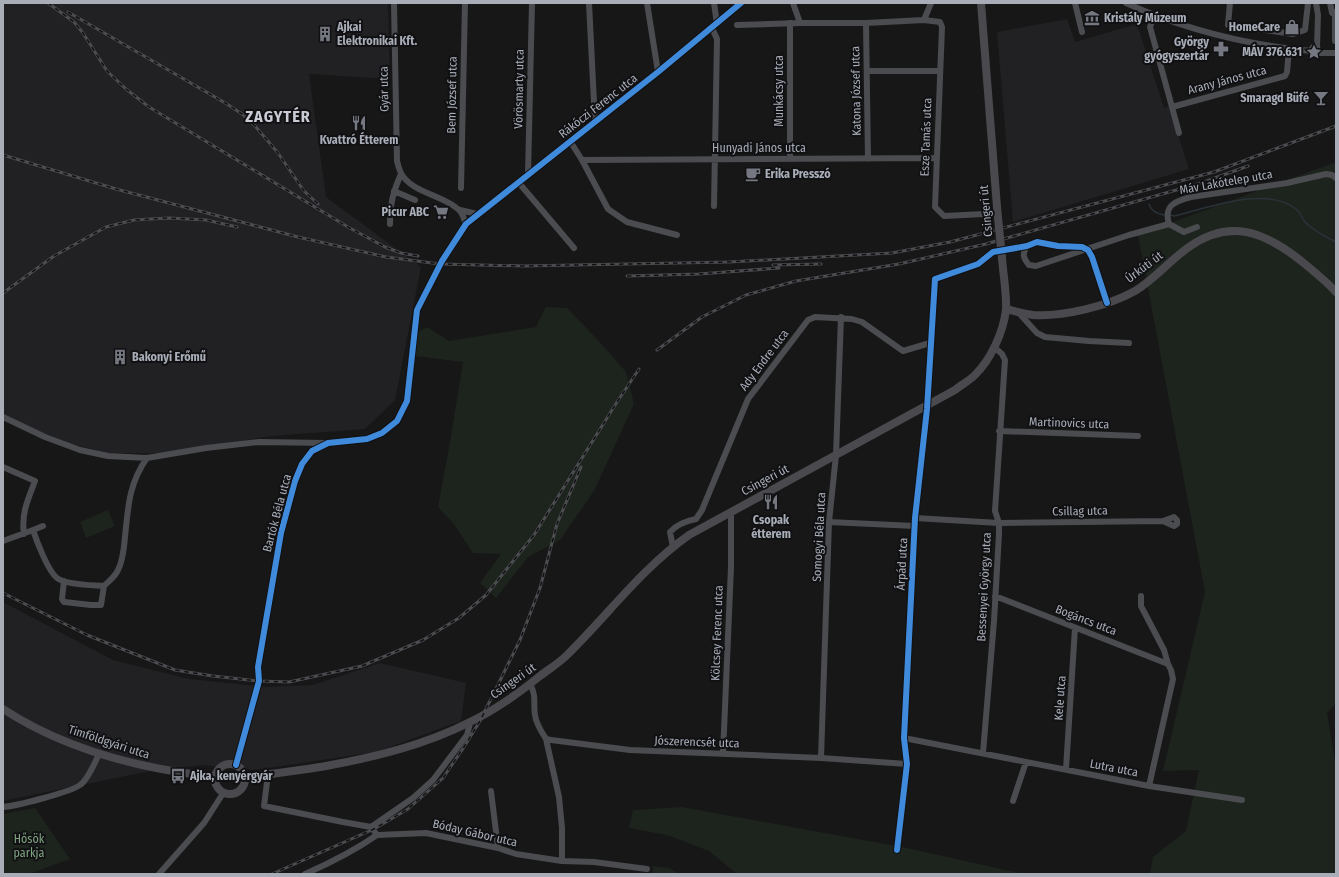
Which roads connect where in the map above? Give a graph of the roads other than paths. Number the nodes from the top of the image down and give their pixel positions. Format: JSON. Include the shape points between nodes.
{"nodes":[{"id":1,"x":394,"y":3,"type":"edge"},
{"id":2,"x":465,"y":3,"type":"edge"},
{"id":3,"x":532,"y":3,"type":"edge"},
{"id":4,"x":589,"y":3,"type":"edge"},
{"id":5,"x":647,"y":3,"type":"edge"},
{"id":6,"x":714,"y":3,"type":"edge"},
{"id":7,"x":741,"y":3,"type":"edge"},
{"id":8,"x":793,"y":3,"type":"edge"},
{"id":9,"x":931,"y":3,"type":"edge"},
{"id":10,"x":981,"y":3,"type":"edge"},
{"id":11,"x":1075,"y":3,"type":"edge"},
{"id":12,"x":1126,"y":3,"type":"edge"},
{"id":13,"x":1230,"y":3,"type":"edge"},
{"id":14,"x":1308,"y":3,"type":"edge"},
{"id":15,"x":1316,"y":3,"type":"edge"},
{"id":16,"x":1330,"y":3,"type":"edge"},
{"id":17,"x":1334,"y":12,"type":"edge"},
{"id":18,"x":1154,"y":15,"type":"junction"},
{"id":19,"x":1318,"y":15,"type":"junction"},
{"id":20,"x":924,"y":20,"type":"junction"},
{"id":21,"x":790,"y":23,"type":"junction"},
{"id":22,"x":866,"y":23,"type":"junction"},
{"id":23,"x":800,"y":24,"type":"junction"},
{"id":24,"x":737,"y":25,"type":"dead end"},
{"id":25,"x":1228,"y":25,"type":"junction"},
{"id":26,"x":715,"y":26,"type":"junction"},
{"id":27,"x":1082,"y":32,"type":"dead end"},
{"id":28,"x":1226,"y":36,"type":"junction"},
{"id":29,"x":1335,"y":41,"type":"dead end"},
{"id":30,"x":1289,"y":49,"type":"junction"},
{"id":31,"x":1315,"y":51,"type":"junction"},
{"id":32,"x":1336,"y":54,"type":"edge"},
{"id":33,"x":867,"y":71,"type":"junction"},
{"id":34,"x":940,"y":71,"type":"junction"},
{"id":35,"x":658,"y":72,"type":"junction"},
{"id":36,"x":1172,"y":107,"type":"junction"},
{"id":37,"x":595,"y":122,"type":"junction"},
{"id":38,"x":1179,"y":133,"type":"dead end"},
{"id":39,"x":570,"y":141,"type":"junction"},
{"id":40,"x":937,"y":158,"type":"junction"},
{"id":41,"x":790,"y":159,"type":"junction"},
{"id":42,"x":868,"y":159,"type":"junction"},
{"id":43,"x":582,"y":160,"type":"junction"},
{"id":44,"x":714,"y":160,"type":"junction"},
{"id":45,"x":401,"y":174,"type":"junction"},
{"id":46,"x":528,"y":175,"type":"junction"},
{"id":47,"x":1336,"y":178,"type":"edge"},
{"id":48,"x":519,"y":182,"type":"junction"},
{"id":49,"x":461,"y":188,"type":"dead end"},
{"id":50,"x":394,"y":191,"type":"junction"},
{"id":51,"x":415,"y":200,"type":"dead end"},
{"id":52,"x":714,"y":206,"type":"dead end"},
{"id":53,"x":460,"y":210,"type":"junction"},
{"id":54,"x":477,"y":214,"type":"junction"},
{"id":55,"x":984,"y":214,"type":"dead end"},
{"id":56,"x":390,"y":224,"type":"dead end"},
{"id":57,"x":466,"y":224,"type":"junction"},
{"id":58,"x":1169,"y":224,"type":"junction"},
{"id":59,"x":1197,"y":227,"type":"dead end"},
{"id":60,"x":677,"y":235,"type":"dead end"},
{"id":61,"x":1026,"y":246,"type":"junction"},
{"id":62,"x":574,"y":248,"type":"dead end"},
{"id":63,"x":1088,"y":250,"type":"junction"},
{"id":64,"x":1336,"y":292,"type":"edge"},
{"id":65,"x":1108,"y":303,"type":"junction"},
{"id":66,"x":1006,"y":309,"type":"junction"},
{"id":67,"x":1018,"y":312,"type":"junction"},
{"id":68,"x":841,"y":318,"type":"junction"},
{"id":69,"x":930,"y":343,"type":"junction"},
{"id":70,"x":1129,"y":343,"type":"dead end"},
{"id":71,"x":994,"y":347,"type":"junction"},
{"id":72,"x":927,"y":406,"type":"junction"},
{"id":73,"x":3,"y":417,"type":"edge"},
{"id":74,"x":999,"y":431,"type":"junction"},
{"id":75,"x":1138,"y":436,"type":"dead end"},
{"id":76,"x":328,"y":443,"type":"junction"},
{"id":77,"x":836,"y":455,"type":"junction"},
{"id":78,"x":147,"y":458,"type":"junction"},
{"id":79,"x":3,"y":467,"type":"edge"},
{"id":80,"x":731,"y":512,"type":"junction"},
{"id":81,"x":915,"y":518,"type":"junction"},
{"id":82,"x":1162,"y":521,"type":"dead end"},
{"id":83,"x":829,"y":522,"type":"junction"},
{"id":84,"x":999,"y":523,"type":"junction"},
{"id":85,"x":43,"y":526,"type":"dead end"},
{"id":86,"x":915,"y":526,"type":"junction"},
{"id":87,"x":33,"y":530,"type":"junction"},
{"id":88,"x":24,"y":534,"type":"junction"},
{"id":89,"x":3,"y":541,"type":"edge"},
{"id":90,"x":673,"y":547,"type":"junction"},
{"id":91,"x":64,"y":581,"type":"junction"},
{"id":92,"x":104,"y":586,"type":"junction"},
{"id":93,"x":995,"y":596,"type":"junction"},
{"id":94,"x":1141,"y":596,"type":"dead end"},
{"id":95,"x":1075,"y":628,"type":"junction"},
{"id":96,"x":1168,"y":664,"type":"junction"},
{"id":97,"x":530,"y":684,"type":"junction"},
{"id":98,"x":3,"y":709,"type":"edge"},
{"id":99,"x":470,"y":722,"type":"junction"},
{"id":100,"x":904,"y":738,"type":"junction"},
{"id":101,"x":546,"y":739,"type":"junction"},
{"id":102,"x":99,"y":754,"type":"junction"},
{"id":103,"x":723,"y":754,"type":"junction"},
{"id":104,"x":983,"y":754,"type":"junction"},
{"id":105,"x":821,"y":758,"type":"junction"},
{"id":106,"x":1026,"y":762,"type":"junction"},
{"id":107,"x":907,"y":764,"type":"junction"},
{"id":108,"x":236,"y":765,"type":"junction"},
{"id":109,"x":1066,"y":769,"type":"junction"},
{"id":110,"x":268,"y":774,"type":"junction"},
{"id":111,"x":215,"y":777,"type":"junction"},
{"id":112,"x":245,"y":778,"type":"junction"},
{"id":113,"x":1148,"y":786,"type":"junction"},
{"id":114,"x":491,"y":791,"type":"dead end"},
{"id":115,"x":225,"y":793,"type":"junction"},
{"id":116,"x":1242,"y":800,"type":"dead end"},
{"id":117,"x":1013,"y":801,"type":"dead end"},
{"id":118,"x":3,"y":807,"type":"edge"},
{"id":119,"x":371,"y":827,"type":"junction"},
{"id":120,"x":377,"y":835,"type":"junction"},
{"id":121,"x":498,"y":848,"type":"junction"},
{"id":122,"x":897,"y":850,"type":"dead end"},
{"id":123,"x":562,"y":861,"type":"junction"},
{"id":124,"x":647,"y":870,"type":"dead end"},
{"id":125,"x":159,"y":874,"type":"edge"},
{"id":126,"x":305,"y":874,"type":"edge"}],
"edges":[{"from":1,"to":45,"type":"street","name":"Gyár utca","via":[[396,161]]},
{"from":2,"to":49,"type":"street","name":"Bem József utca"},
{"from":3,"to":46,"type":"street","name":"Vörösmarty utca"},
{"from":4,"to":37,"type":"street"},
{"from":5,"to":35,"type":"street"},
{"from":6,"to":26,"type":"street"},
{"from":7,"to":26,"type":"street","name":"Rákóczi Ferenc utca"},
{"from":8,"to":23,"type":"street"},
{"from":9,"to":20,"type":"street"},
{"from":10,"to":66,"type":"main road","name":"Csingeri út","bridge":true},
{"from":11,"to":27,"type":"street"},
{"from":12,"to":18,"type":"street"},
{"from":13,"to":25,"type":"street"},
{"from":14,"to":25,"type":"street","via":[[1304,30],[1293,34]]},
{"from":15,"to":19,"type":"street"},
{"from":16,"to":17,"type":"street"},
{"from":17,"to":19,"type":"street"},
{"from":17,"to":29,"type":"street"},
{"from":18,"to":28,"type":"street"},
{"from":18,"to":36,"type":"street","via":[[1150,28]]},
{"from":19,"to":31,"type":"street"},
{"from":20,"to":22,"type":"street"},
{"from":20,"to":34,"type":"street","name":"Esze Tamás utca","via":[[940,22],[942,27]]},
{"from":21,"to":23,"type":"street"},
{"from":21,"to":24,"type":"street"},
{"from":21,"to":41,"type":"street","name":"Munkácsy utca"},
{"from":22,"to":23,"type":"street"},
{"from":22,"to":33,"type":"street","name":"Katona József utca"},
{"from":25,"to":28,"type":"street"},
{"from":26,"to":35,"type":"street","name":"Rákóczi Ferenc utca"},
{"from":26,"to":44,"type":"street","via":[[717,39]]},
{"from":28,"to":30,"type":"street"},
{"from":30,"to":31,"type":"street"},
{"from":30,"to":36,"type":"street","name":"Arany János utca","via":[[1285,76]]},
{"from":31,"to":32,"type":"street"},
{"from":33,"to":34,"type":"street"},
{"from":33,"to":42,"type":"street","name":"Katona József utca"},
{"from":34,"to":40,"type":"street","name":"Esze Tamás utca"},
{"from":35,"to":37,"type":"street","name":"Rákóczi Ferenc utca"},
{"from":36,"to":38,"type":"street"},
{"from":37,"to":39,"type":"street","name":"Rákóczi Ferenc utca"},
{"from":39,"to":43,"type":"street"},
{"from":39,"to":46,"type":"street","name":"Rákóczi Ferenc utca"},
{"from":40,"to":42,"type":"street","name":"Hunyadi János utca"},
{"from":40,"to":55,"type":"street","name":"Esze Tamás utca","via":[[935,208],[944,216]]},
{"from":41,"to":42,"type":"street","name":"Hunyadi János utca"},
{"from":41,"to":44,"type":"street","name":"Hunyadi János utca"},
{"from":43,"to":44,"type":"street","name":"Hunyadi János utca"},
{"from":43,"to":60,"type":"street","via":[[608,209],[627,222]]},
{"from":44,"to":52,"type":"street"},
{"from":45,"to":50,"type":"street"},
{"from":45,"to":53,"type":"street","via":[[416,187]]},
{"from":46,"to":48,"type":"street","name":"Rákóczi Ferenc utca"},
{"from":47,"to":58,"type":"street","name":"Máv Lakótelep utca","via":[[1326,174],[1287,183],[1180,200],[1174,203],[1168,212]]},
{"from":48,"to":54,"type":"street","name":"Rákóczi Ferenc utca"},
{"from":48,"to":62,"type":"street"},
{"from":50,"to":51,"type":"street"},
{"from":50,"to":56,"type":"street","via":[[390,205]]},
{"from":53,"to":54,"type":"street"},
{"from":53,"to":57,"type":"street"},
{"from":54,"to":57,"type":"street","name":"Rákóczi Ferenc utca"},
{"from":57,"to":76,"type":"street","name":"Bartók Béla utca","via":[[442,261],[417,310],[407,401],[397,421],[382,433],[367,439]]},
{"from":58,"to":59,"type":"street","via":[[1184,232]]},
{"from":58,"to":63,"type":"street"},
{"from":61,"to":63,"type":"street","via":[[1037,242],[1082,247]]},
{"from":61,"to":63,"type":"street","via":[[1023,256],[1029,265],[1036,266]]},
{"from":61,"to":69,"type":"street","name":"Árpád utca","via":[[993,252],[978,264],[936,279]]},
{"from":63,"to":65,"type":"street"},
{"from":64,"to":65,"type":"main road","name":"Úrkúti út","via":[[1274,241],[1258,234],[1240,231],[1218,233],[1198,241],[1136,290]]},
{"from":65,"to":67,"type":"main road","name":"Úrkúti út","via":[[1050,315]]},
{"from":66,"to":67,"type":"main road","name":"Úrkúti út"},
{"from":66,"to":71,"type":"main road","name":"Csingeri út"},
{"from":67,"to":70,"type":"street","via":[[1037,333],[1045,337]]},
{"from":68,"to":69,"type":"street","name":"Ady Endre utca","via":[[862,322],[902,351]]},
{"from":68,"to":77,"type":"street","name":"Somogyi Béla utca"},
{"from":68,"to":90,"type":"street","name":"Ady Endre utca","via":[[815,317],[808,320],[759,382],[748,399],[702,510],[696,518],[684,522],[670,532]]},
{"from":69,"to":72,"type":"street","name":"Árpád utca"},
{"from":71,"to":72,"type":"main road","name":"Csingeri út","via":[[974,375],[955,390]]},
{"from":71,"to":74,"type":"street","name":"Bessenyei György utca","via":[[1005,360]]},
{"from":72,"to":77,"type":"main road","name":"Csingeri út"},
{"from":72,"to":81,"type":"street","name":"Árpád utca"},
{"from":73,"to":78,"type":"street","via":[[80,450],[108,456]]},
{"from":74,"to":75,"type":"street","name":"Martinovics utca"},
{"from":74,"to":84,"type":"street","name":"Bessenyei György utca","via":[[995,511]]},
{"from":76,"to":78,"type":"street","via":[[259,442]]},
{"from":76,"to":108,"type":"street","name":"Bartók Béla utca","via":[[312,451],[302,464],[288,504],[258,667],[259,681]]},
{"from":77,"to":80,"type":"main road","name":"Csingeri út"},
{"from":77,"to":83,"type":"street","name":"Somogyi Béla utca"},
{"from":78,"to":92,"type":"street","via":[[132,484],[124,550],[119,569]]},
{"from":79,"to":88,"type":"street","via":[[35,481],[24,509]]},
{"from":80,"to":90,"type":"main road","name":"Csingeri út","via":[[689,535]]},
{"from":80,"to":103,"type":"street","name":"Kölcsey Ferenc utca"},
{"from":81,"to":84,"type":"street"},
{"from":81,"to":86,"type":"street","name":"Árpád utca"},
{"from":82,"to":84,"type":"street","name":"Csillag utca"},
{"from":83,"to":86,"type":"street"},
{"from":83,"to":105,"type":"street","name":"Somogyi Béla utca"},
{"from":84,"to":93,"type":"street","name":"Bessenyei György utca"},
{"from":85,"to":87,"type":"street"},
{"from":86,"to":100,"type":"street","name":"Árpád utca"},
{"from":87,"to":88,"type":"street"},
{"from":87,"to":91,"type":"street","via":[[50,568],[57,578]]},
{"from":88,"to":89,"type":"street"},
{"from":90,"to":97,"type":"main road","name":"Csingeri út","via":[[626,590],[566,656]]},
{"from":91,"to":92,"type":"street"},
{"from":91,"to":92,"type":"street","via":[[64,602],[101,605]]},
{"from":93,"to":95,"type":"street","name":"Bogáncs utca"},
{"from":93,"to":104,"type":"street","name":"Bessenyei György utca"},
{"from":94,"to":96,"type":"street","via":[[1141,606],[1164,650]]},
{"from":95,"to":96,"type":"street","name":"Bogáncs utca"},
{"from":95,"to":109,"type":"street","name":"Kele utca"},
{"from":96,"to":113,"type":"street","via":[[1173,679]]},
{"from":97,"to":99,"type":"main road","name":"Csingeri út"},
{"from":97,"to":101,"type":"street","via":[[535,698],[535,715]]},
{"from":98,"to":102,"type":"main road","name":"Timföldgyári utca","via":[[44,732]]},
{"from":99,"to":110,"type":"main road","name":"Csingeri út","via":[[416,745],[370,757],[324,767]]},
{"from":99,"to":119,"type":"street","via":[[467,735],[433,780],[413,798]]},
{"from":100,"to":104,"type":"street"},
{"from":100,"to":107,"type":"street","name":"Árpád utca"},
{"from":101,"to":103,"type":"street","name":"Jószerencsét utca","via":[[630,750]]},
{"from":101,"to":123,"type":"street","via":[[558,797],[562,828]]},
{"from":102,"to":111,"type":"main road","name":"Timföldgyári utca","via":[[142,766]]},
{"from":102,"to":118,"type":"street","via":[[84,782],[79,786]]},
{"from":103,"to":105,"type":"street","name":"Jószerencsét utca"},
{"from":104,"to":106,"type":"street","name":"Lutra utca"},
{"from":105,"to":107,"type":"street","name":"Jószerencsét utca"},
{"from":106,"to":109,"type":"street","name":"Lutra utca"},
{"from":106,"to":117,"type":"street"},
{"from":107,"to":122,"type":"street","name":"Árpád utca"},
{"from":108,"to":111,"type":"main road","via":[[223,766],[216,772]]},
{"from":108,"to":112,"type":"main road","via":[[242,770]]},
{"from":109,"to":113,"type":"street","name":"Lutra utca"},
{"from":110,"to":112,"type":"main road","name":"Csingeri út"},
{"from":110,"to":119,"type":"street","via":[[264,806]]},
{"from":111,"to":115,"type":"main road","via":[[216,784]]},
{"from":112,"to":115,"type":"main road","via":[[244,785],[239,791]]},
{"from":113,"to":116,"type":"street","name":"Lutra utca"},
{"from":114,"to":121,"type":"street"},
{"from":115,"to":125,"type":"street","via":[[204,822]]},
{"from":119,"to":120,"type":"street"},
{"from":120,"to":121,"type":"street","name":"Bóday Gábor utca","via":[[426,833]]},
{"from":120,"to":126,"type":"street","via":[[331,863]]},
{"from":121,"to":123,"type":"street","name":"Bóday Gábor utca","via":[[516,854]]},
{"from":123,"to":124,"type":"street","name":"Bóday Gábor utca","via":[[594,862]]}]}
